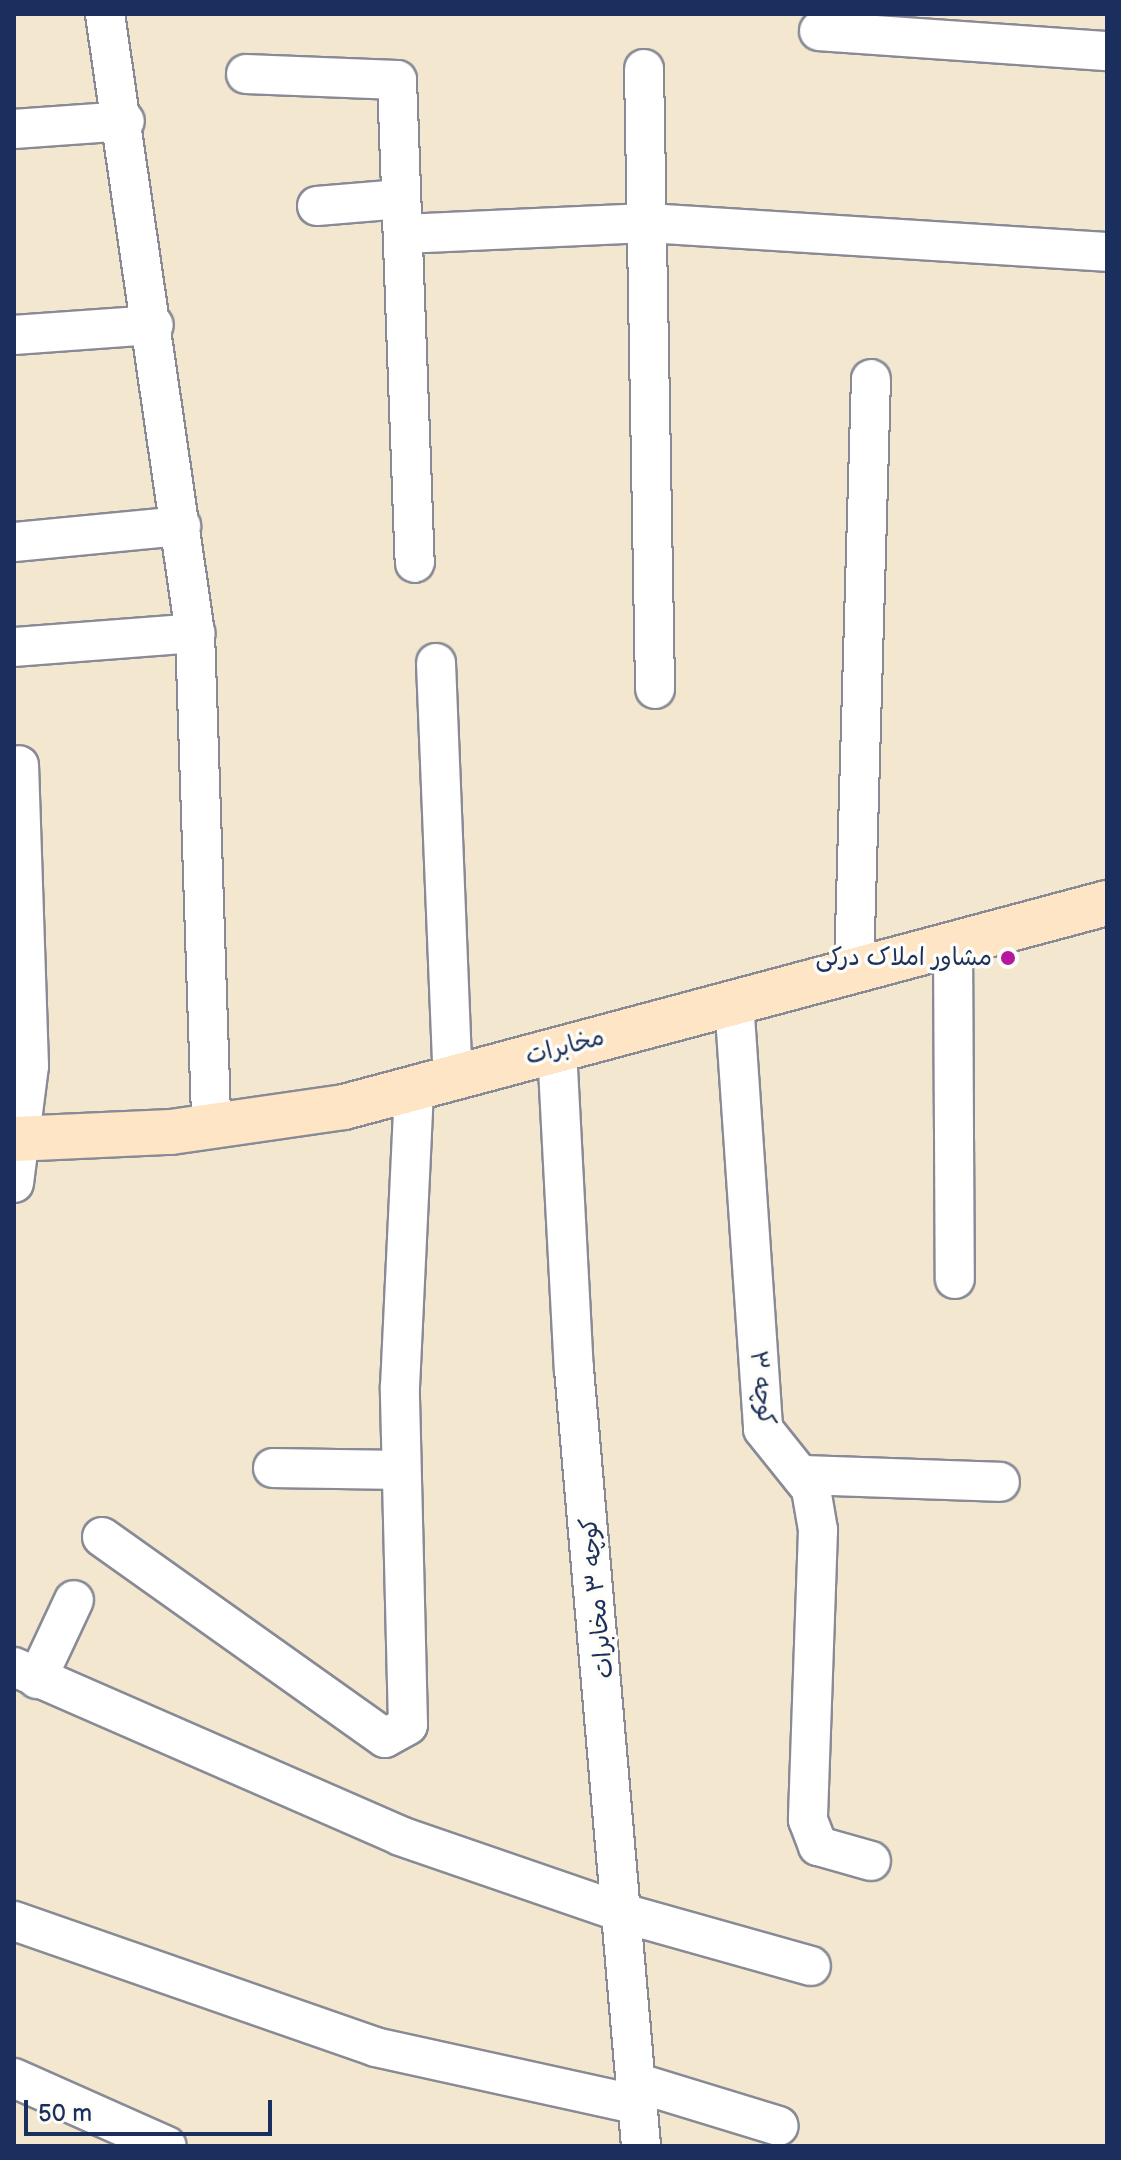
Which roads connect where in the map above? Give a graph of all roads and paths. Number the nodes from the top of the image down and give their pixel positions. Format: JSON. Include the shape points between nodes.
{"nodes":[{"id":1,"x":105,"y":14,"type":"edge"},
{"id":2,"x":819,"y":31,"type":"dead end"},
{"id":3,"x":1107,"y":51,"type":"edge"},
{"id":4,"x":644,"y":69,"type":"dead end"},
{"id":5,"x":246,"y":74,"type":"dead end"},
{"id":6,"x":125,"y":121,"type":"junction"},
{"id":7,"x":14,"y":129,"type":"edge"},
{"id":8,"x":317,"y":206,"type":"dead end"},
{"id":9,"x":402,"y":216,"type":"junction"},
{"id":10,"x":647,"y":223,"type":"junction"},
{"id":11,"x":1107,"y":252,"type":"edge"},
{"id":12,"x":154,"y":325,"type":"junction"},
{"id":13,"x":14,"y":335,"type":"edge"},
{"id":14,"x":871,"y":379,"type":"dead end"},
{"id":15,"x":181,"y":526,"type":"junction"},
{"id":16,"x":14,"y":542,"type":"edge"},
{"id":17,"x":415,"y":563,"type":"dead end"},
{"id":18,"x":195,"y":633,"type":"junction"},
{"id":19,"x":14,"y":647,"type":"edge"},
{"id":20,"x":436,"y":663,"type":"dead end"},
{"id":21,"x":655,"y":689,"type":"dead end"},
{"id":22,"x":19,"y":765,"type":"dead end"},
{"id":23,"x":1107,"y":903,"type":"edge"},
{"id":24,"x":953,"y":942,"type":"junction"},
{"id":25,"x":854,"y":968,"type":"junction"},
{"id":26,"x":734,"y":1001,"type":"junction"},
{"id":27,"x":557,"y":1049,"type":"junction"},
{"id":28,"x":433,"y":1083,"type":"junction"},
{"id":29,"x":211,"y":1126,"type":"junction"},
{"id":30,"x":18,"y":1139,"type":"edge"},
{"id":31,"x":14,"y":1183,"type":"edge"},
{"id":32,"x":955,"y":1279,"type":"dead end"},
{"id":33,"x":273,"y":1468,"type":"dead end"},
{"id":34,"x":401,"y":1470,"type":"junction"},
{"id":35,"x":801,"y":1475,"type":"junction"},
{"id":36,"x":1000,"y":1482,"type":"dead end"},
{"id":37,"x":102,"y":1537,"type":"dead end"},
{"id":38,"x":74,"y":1600,"type":"dead end"},
{"id":39,"x":26,"y":1673,"type":"edge"},
{"id":40,"x":871,"y":1861,"type":"dead end"},
{"id":41,"x":626,"y":1914,"type":"junction"},
{"id":42,"x":14,"y":1921,"type":"edge"},
{"id":43,"x":811,"y":1966,"type":"dead end"},
{"id":44,"x":14,"y":2078,"type":"edge"},
{"id":45,"x":638,"y":2094,"type":"junction"},
{"id":46,"x":779,"y":2126,"type":"dead end"},
{"id":47,"x":167,"y":2146,"type":"edge"},
{"id":48,"x":641,"y":2146,"type":"edge"}],
"edges":[{"from":1,"to":6,"type":"street"},
{"from":2,"to":3,"type":"street"},
{"from":4,"to":10,"type":"street"},
{"from":5,"to":9,"type":"street","via":[[397,80]]},
{"from":6,"to":7,"type":"street"},
{"from":6,"to":12,"type":"street"},
{"from":8,"to":9,"type":"street"},
{"from":9,"to":10,"type":"street"},
{"from":9,"to":17,"type":"street"},
{"from":10,"to":11,"type":"street"},
{"from":10,"to":21,"type":"street"},
{"from":12,"to":13,"type":"street"},
{"from":12,"to":15,"type":"street"},
{"from":14,"to":25,"type":"street"},
{"from":15,"to":16,"type":"street"},
{"from":15,"to":18,"type":"street"},
{"from":18,"to":19,"type":"street"},
{"from":18,"to":29,"type":"street"},
{"from":20,"to":28,"type":"street"},
{"from":22,"to":30,"type":"street","via":[[29,1066]]},
{"from":23,"to":24,"type":"street","name":"مخابرات"},
{"from":24,"to":25,"type":"street","name":"مخابرات"},
{"from":24,"to":32,"type":"street"},
{"from":25,"to":26,"type":"street","name":"مخابرات"},
{"from":26,"to":27,"type":"street","name":"مخابرات"},
{"from":26,"to":35,"type":"street","name":"کوچه ۳","via":[[763,1429]]},
{"from":27,"to":28,"type":"street","name":"مخابرات"},
{"from":27,"to":41,"type":"street","name":"کوچه ۳ مخابرات","via":[[574,1369]]},
{"from":28,"to":29,"type":"street","name":"مخابرات"},
{"from":28,"to":34,"type":"street"},
{"from":29,"to":30,"type":"street","name":"مخابرات"},
{"from":30,"to":31,"type":"street"},
{"from":33,"to":34,"type":"street"},
{"from":34,"to":37,"type":"street","via":[[408,1725],[400,1735],[385,1738]]},
{"from":35,"to":36,"type":"street"},
{"from":35,"to":40,"type":"street","name":"کوچه ۳","via":[[818,1530],[808,1820],[818,1846]]},
{"from":38,"to":39,"type":"street"},
{"from":39,"to":41,"type":"street","via":[[400,1836]]},
{"from":41,"to":43,"type":"street"},
{"from":41,"to":45,"type":"street","name":"کوچه ۳ مخابرات"},
{"from":42,"to":45,"type":"street","via":[[375,2047]]},
{"from":44,"to":47,"type":"street"},
{"from":45,"to":46,"type":"street"},
{"from":45,"to":48,"type":"street","name":"کوچه ۳ مخابرات"}]}
